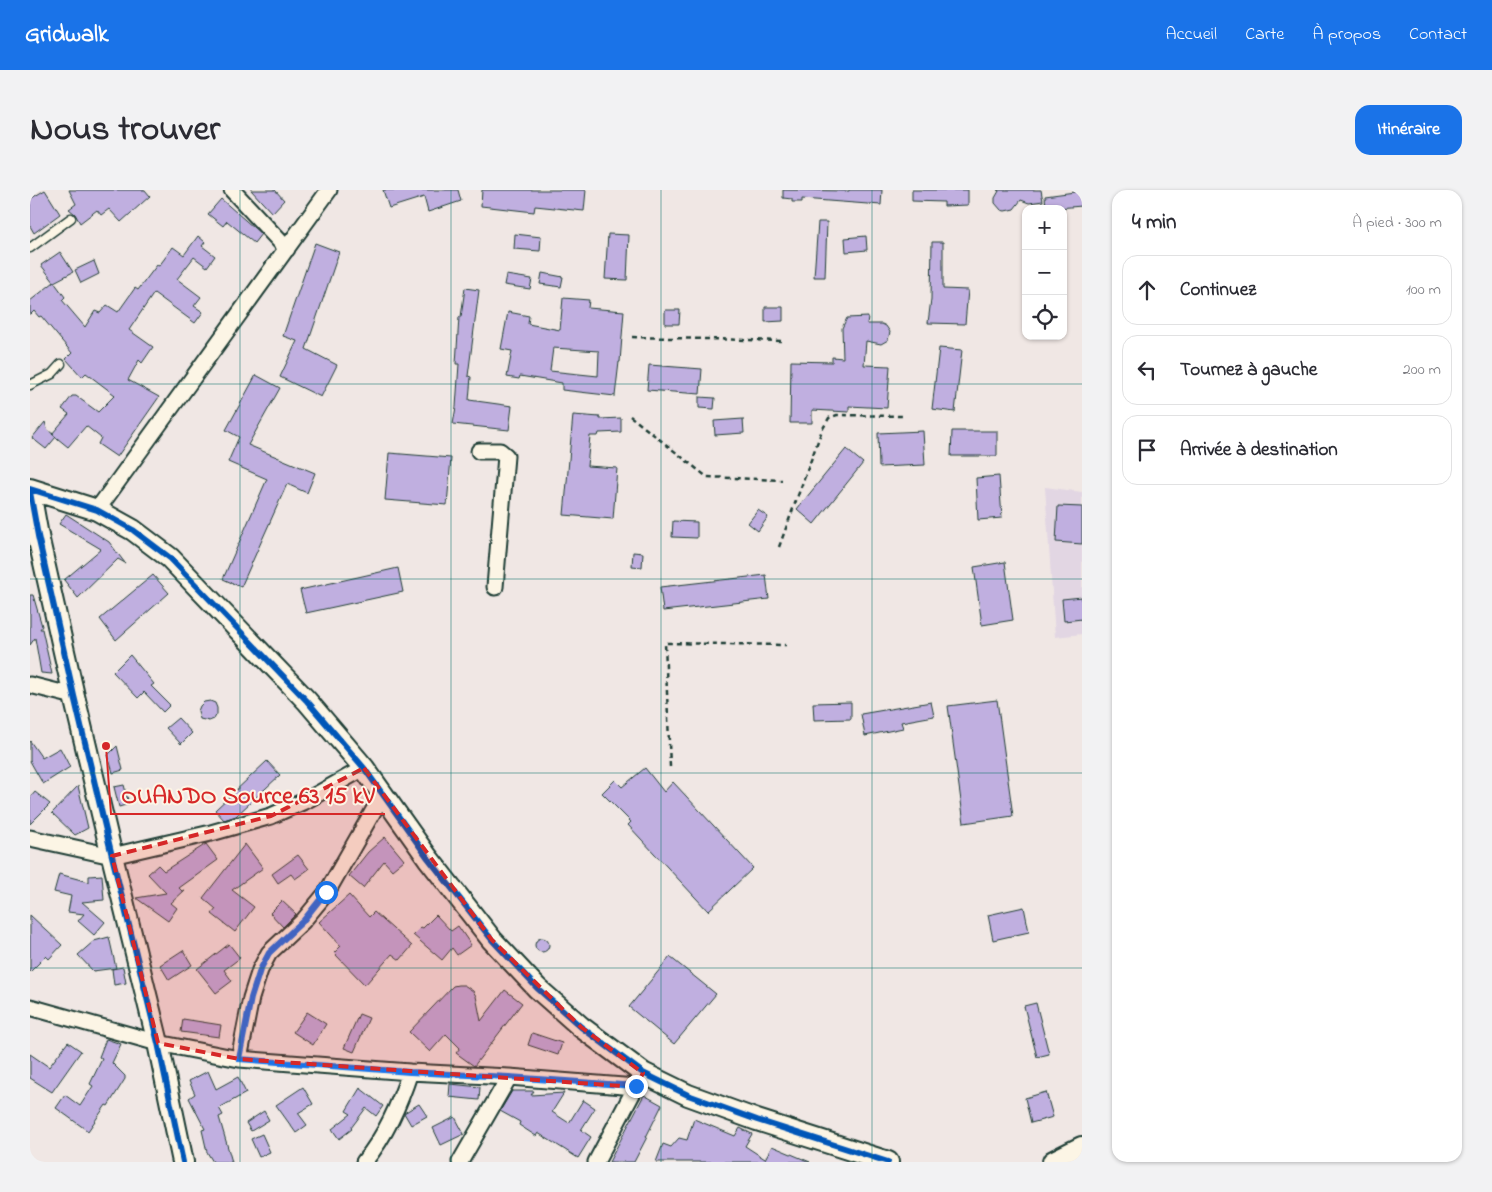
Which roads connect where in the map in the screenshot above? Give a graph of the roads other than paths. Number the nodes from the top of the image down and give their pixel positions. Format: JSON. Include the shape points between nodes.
{"nodes":[{"id":1,"x":232,"y":190,"type":"edge"},
{"id":2,"x":328,"y":190,"type":"edge"},
{"id":3,"x":71,"y":218,"type":"dead end"},
{"id":4,"x":30,"y":248,"type":"edge"},
{"id":5,"x":287,"y":249,"type":"junction"},
{"id":6,"x":62,"y":364,"type":"dead end"},
{"id":7,"x":30,"y":385,"type":"edge"},
{"id":8,"x":479,"y":451,"type":"dead end"},
{"id":9,"x":30,"y":490,"type":"edge"},
{"id":10,"x":97,"y":510,"type":"junction"},
{"id":11,"x":34,"y":535,"type":"edge"},
{"id":12,"x":495,"y":588,"type":"dead end"},
{"id":13,"x":30,"y":685,"type":"edge"},
{"id":14,"x":74,"y":696,"type":"junction"},
{"id":15,"x":364,"y":768,"type":"junction"},
{"id":16,"x":383,"y":794,"type":"junction"},
{"id":17,"x":30,"y":838,"type":"edge"},
{"id":18,"x":112,"y":856,"type":"junction"},
{"id":19,"x":30,"y":1008,"type":"edge"},
{"id":20,"x":158,"y":1042,"type":"junction"},
{"id":21,"x":239,"y":1059,"type":"junction"},
{"id":22,"x":410,"y":1072,"type":"junction"},
{"id":23,"x":509,"y":1077,"type":"junction"},
{"id":24,"x":639,"y":1080,"type":"junction"},
{"id":25,"x":1082,"y":1148,"type":"edge"},
{"id":26,"x":368,"y":1157,"type":"edge"},
{"id":27,"x":183,"y":1162,"type":"edge"},
{"id":28,"x":352,"y":1162,"type":"edge"},
{"id":29,"x":460,"y":1162,"type":"edge"},
{"id":30,"x":596,"y":1162,"type":"edge"},
{"id":31,"x":888,"y":1162,"type":"edge"},
{"id":32,"x":1054,"y":1162,"type":"edge"}],
"edges":[{"from":1,"to":5,"type":"street"},
{"from":2,"to":5,"type":"street"},
{"from":3,"to":4,"type":"lane"},
{"from":5,"to":10,"type":"street"},
{"from":6,"to":7,"type":"lane","via":[[52,374]]},
{"from":8,"to":12,"type":"street","via":[[500,451],[506,456]]},
{"from":9,"to":10,"type":"street"},
{"from":9,"to":11,"type":"street"},
{"from":10,"to":15,"type":"street","via":[[133,530],[170,558],[307,701]]},
{"from":11,"to":14,"type":"street"},
{"from":13,"to":14,"type":"street"},
{"from":14,"to":18,"type":"street"},
{"from":15,"to":16,"type":"street"},
{"from":15,"to":18,"type":"street","via":[[308,800],[271,816]]},
{"from":16,"to":21,"type":"street","via":[[326,892],[303,921],[269,953],[251,998]]},
{"from":16,"to":24,"type":"street","via":[[492,940],[537,988]]},
{"from":17,"to":18,"type":"street"},
{"from":18,"to":20,"type":"street"},
{"from":19,"to":20,"type":"street"},
{"from":20,"to":21,"type":"street"},
{"from":20,"to":27,"type":"street"},
{"from":21,"to":22,"type":"street"},
{"from":22,"to":23,"type":"street"},
{"from":22,"to":26,"type":"street","via":[[392,1118]]},
{"from":23,"to":24,"type":"street"},
{"from":23,"to":29,"type":"street"},
{"from":24,"to":30,"type":"street"},
{"from":24,"to":31,"type":"street","via":[[667,1086]]},
{"from":25,"to":32,"type":"main road"},
{"from":26,"to":28,"type":"street"}]}
